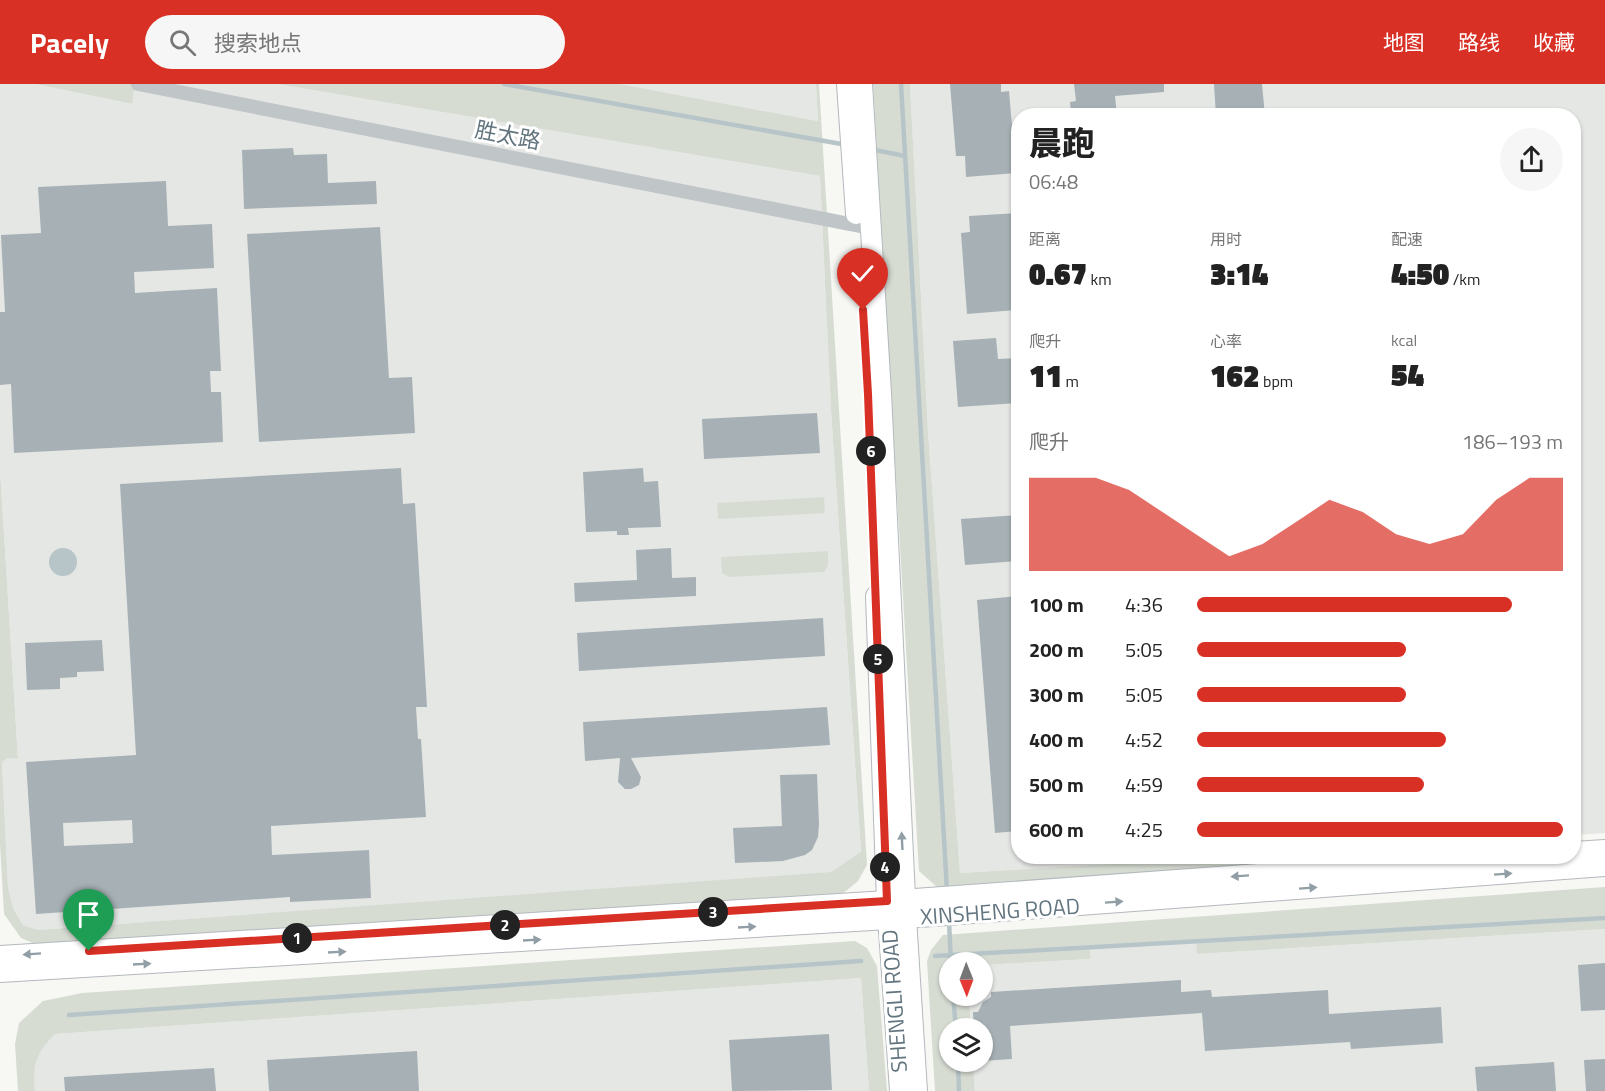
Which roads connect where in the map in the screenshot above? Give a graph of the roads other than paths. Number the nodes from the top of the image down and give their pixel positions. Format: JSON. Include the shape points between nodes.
{"nodes":[{"id":1,"x":138,"y":84,"type":"edge"},
{"id":2,"x":847,"y":84,"type":"edge"},
{"id":3,"x":862,"y":84,"type":"edge"},
{"id":4,"x":858,"y":130,"type":"junction"},
{"id":5,"x":864,"y":227,"type":"junction"},
{"id":6,"x":1605,"y":850,"type":"edge"},
{"id":7,"x":1581,"y":852,"type":"edge"},
{"id":8,"x":1416,"y":864,"type":"edge"},
{"id":9,"x":1605,"y":867,"type":"edge"},
{"id":10,"x":896,"y":909,"type":"junction"},
{"id":11,"x":0,"y":956,"type":"edge"},
{"id":12,"x":0,"y":972,"type":"edge"},
{"id":13,"x":900,"y":1091,"type":"edge"},
{"id":14,"x":917,"y":1091,"type":"edge"}],
"edges":[{"from":1,"to":5,"type":"street","name":"胜太路"},
{"from":2,"to":4,"type":"street","name":"SHENGLI ROAD"},
{"from":3,"to":4,"type":"street","name":"SHENGLI ROAD"},
{"from":4,"to":5,"type":"street","name":"SHENGLI ROAD"},
{"from":5,"to":10,"type":"street","name":"SHENGLI ROAD","via":[[881,393]]},
{"from":6,"to":7,"type":"street"},
{"from":8,"to":10,"type":"street","name":"XINSHENG ROAD","one_way":true},
{"from":10,"to":9,"type":"street","name":"XINSHENG ROAD","one_way":true},
{"from":10,"to":11,"type":"street","name":"XINSHENG ROAD","one_way":true},
{"from":12,"to":10,"type":"street","name":"XINSHENG ROAD","one_way":true},
{"from":10,"to":13,"type":"street","name":"SHENGLI ROAD"},
{"from":10,"to":14,"type":"street","name":"SHENGLI ROAD"}]}
